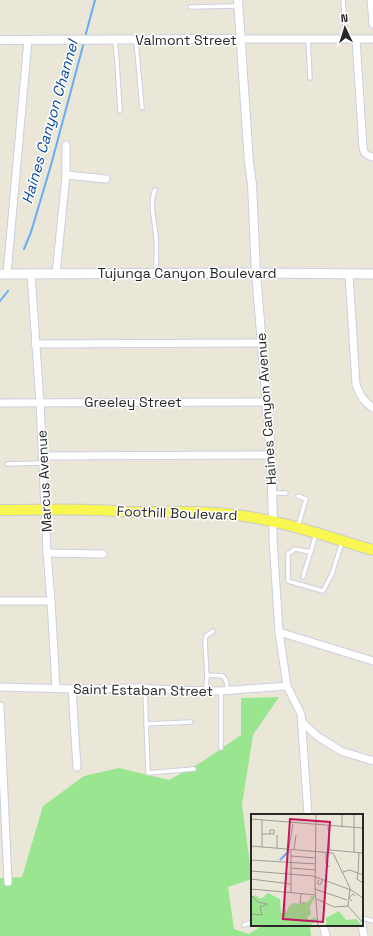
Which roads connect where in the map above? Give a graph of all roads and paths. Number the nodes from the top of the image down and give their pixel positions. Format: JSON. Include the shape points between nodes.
{"nodes":[{"id":1,"x":343,"y":0,"type":"edge"},
{"id":2,"x":371,"y":0,"type":"edge"},
{"id":3,"x":238,"y":3,"type":"edge"},
{"id":4,"x":190,"y":7,"type":"dead end"},
{"id":5,"x":373,"y":24,"type":"edge"},
{"id":6,"x":241,"y":39,"type":"junction"},
{"id":7,"x":308,"y":39,"type":"junction"},
{"id":8,"x":346,"y":39,"type":"junction"},
{"id":9,"x":356,"y":39,"type":"junction"},
{"id":10,"x":373,"y":39,"type":"edge"},
{"id":11,"x":0,"y":40,"type":"edge"},
{"id":12,"x":28,"y":40,"type":"junction"},
{"id":13,"x":115,"y":40,"type":"junction"},
{"id":14,"x":136,"y":40,"type":"junction"},
{"id":15,"x":310,"y":78,"type":"dead end"},
{"id":16,"x":142,"y":108,"type":"dead end"},
{"id":17,"x":120,"y":111,"type":"dead end"},
{"id":18,"x":66,"y":145,"type":"dead end"},
{"id":19,"x":373,"y":157,"type":"edge"},
{"id":20,"x":66,"y":175,"type":"junction"},
{"id":21,"x":106,"y":179,"type":"dead end"},
{"id":22,"x":155,"y":190,"type":"dead end"},
{"id":23,"x":156,"y":273,"type":"junction"},
{"id":24,"x":256,"y":273,"type":"junction"},
{"id":25,"x":4,"y":274,"type":"edge"},
{"id":26,"x":31,"y":274,"type":"junction"},
{"id":27,"x":56,"y":274,"type":"junction"},
{"id":28,"x":350,"y":274,"type":"junction"},
{"id":29,"x":373,"y":274,"type":"edge"},
{"id":30,"x":262,"y":343,"type":"junction"},
{"id":31,"x":35,"y":344,"type":"junction"},
{"id":32,"x":0,"y":402,"type":"edge"},
{"id":33,"x":40,"y":402,"type":"junction"},
{"id":34,"x":266,"y":402,"type":"junction"},
{"id":35,"x":373,"y":408,"type":"edge"},
{"id":36,"x":271,"y":455,"type":"junction"},
{"id":37,"x":43,"y":460,"type":"junction"},
{"id":38,"x":7,"y":464,"type":"dead end"},
{"id":39,"x":286,"y":492,"type":"dead end"},
{"id":40,"x":272,"y":494,"type":"junction"},
{"id":41,"x":298,"y":496,"type":"dead end"},
{"id":42,"x":0,"y":510,"type":"edge"},
{"id":43,"x":46,"y":510,"type":"junction"},
{"id":44,"x":273,"y":521,"type":"junction"},
{"id":45,"x":297,"y":527,"type":"junction"},
{"id":46,"x":316,"y":533,"type":"junction"},
{"id":47,"x":342,"y":541,"type":"junction"},
{"id":48,"x":373,"y":550,"type":"edge"},
{"id":49,"x":311,"y":552,"type":"junction"},
{"id":50,"x":47,"y":553,"type":"junction"},
{"id":51,"x":103,"y":554,"type":"dead end"},
{"id":52,"x":303,"y":578,"type":"dead end"},
{"id":53,"x":0,"y":601,"type":"edge"},
{"id":54,"x":51,"y":601,"type":"junction"},
{"id":55,"x":213,"y":631,"type":"dead end"},
{"id":56,"x":279,"y":632,"type":"junction"},
{"id":57,"x":373,"y":662,"type":"edge"},
{"id":58,"x":207,"y":677,"type":"junction"},
{"id":59,"x":287,"y":686,"type":"junction"},
{"id":60,"x":0,"y":687,"type":"edge"},
{"id":61,"x":56,"y":688,"type":"junction"},
{"id":62,"x":145,"y":688,"type":"junction"},
{"id":63,"x":72,"y":689,"type":"junction"},
{"id":64,"x":206,"y":690,"type":"junction"},
{"id":65,"x":224,"y":690,"type":"junction"},
{"id":66,"x":0,"y":706,"type":"edge"},
{"id":67,"x":191,"y":722,"type":"dead end"},
{"id":68,"x":302,"y":722,"type":"junction"},
{"id":69,"x":146,"y":724,"type":"junction"},
{"id":70,"x":221,"y":748,"type":"dead end"},
{"id":71,"x":373,"y":762,"type":"edge"},
{"id":72,"x":77,"y":767,"type":"dead end"},
{"id":73,"x":194,"y":769,"type":"dead end"},
{"id":74,"x":308,"y":814,"type":"edge"},
{"id":75,"x":8,"y":882,"type":"dead end"},
{"id":76,"x":363,"y":918,"type":"edge"},
{"id":77,"x":373,"y":921,"type":"edge"},
{"id":78,"x":251,"y":922,"type":"edge"},
{"id":79,"x":244,"y":925,"type":"dead end"},
{"id":80,"x":323,"y":926,"type":"edge"},
{"id":81,"x":362,"y":926,"type":"edge"},
{"id":82,"x":326,"y":936,"type":"edge"},
{"id":83,"x":364,"y":936,"type":"edge"}],
"edges":[{"from":1,"to":8,"type":"lane"},
{"from":2,"to":5,"type":"street"},
{"from":3,"to":4,"type":"lane"},
{"from":3,"to":6,"type":"street","name":"Haines Canyon Avenue"},
{"from":6,"to":7,"type":"street","name":"Valmont Street"},
{"from":6,"to":14,"type":"street","name":"Valmont Street"},
{"from":6,"to":24,"type":"street","name":"Haines Canyon Avenue"},
{"from":7,"to":8,"type":"street","name":"Valmont Street"},
{"from":7,"to":15,"type":"lane"},
{"from":8,"to":9,"type":"street","name":"Valmont Street"},
{"from":9,"to":10,"type":"street","name":"Valmont Street"},
{"from":9,"to":19,"type":"street","via":[[363,148],[366,154]]},
{"from":11,"to":12,"type":"street","name":"Valmont Street"},
{"from":12,"to":13,"type":"street","name":"Valmont Street"},
{"from":12,"to":25,"type":"street"},
{"from":13,"to":14,"type":"street","name":"Valmont Street"},
{"from":13,"to":17,"type":"lane"},
{"from":14,"to":16,"type":"lane"},
{"from":18,"to":20,"type":"street"},
{"from":20,"to":21,"type":"street"},
{"from":20,"to":27,"type":"street"},
{"from":22,"to":23,"type":"lane","via":[[152,202]]},
{"from":23,"to":24,"type":"main road","name":"Tujunga Canyon Boulevard"},
{"from":23,"to":27,"type":"main road","name":"Tujunga Canyon Boulevard"},
{"from":24,"to":28,"type":"main road","name":"Tujunga Canyon Boulevard"},
{"from":24,"to":30,"type":"street","name":"Haines Canyon Avenue"},
{"from":25,"to":26,"type":"main road","name":"Tujunga Canyon Boulevard"},
{"from":26,"to":27,"type":"main road","name":"Tujunga Canyon Boulevard"},
{"from":26,"to":31,"type":"street","name":"Marcus Avenue"},
{"from":28,"to":29,"type":"main road","name":"Tujunga Canyon Boulevard"},
{"from":28,"to":35,"type":"street","via":[[356,384],[359,393]]},
{"from":30,"to":31,"type":"street"},
{"from":30,"to":34,"type":"street","name":"Haines Canyon Avenue"},
{"from":31,"to":33,"type":"street","name":"Marcus Avenue"},
{"from":32,"to":33,"type":"street","name":"Greeley Street"},
{"from":33,"to":34,"type":"street","name":"Greeley Street"},
{"from":33,"to":37,"type":"street","name":"Marcus Avenue"},
{"from":34,"to":36,"type":"street","name":"Haines Canyon Avenue"},
{"from":36,"to":37,"type":"street"},
{"from":36,"to":40,"type":"street","name":"Haines Canyon Avenue"},
{"from":37,"to":38,"type":"lane"},
{"from":37,"to":43,"type":"street","name":"Marcus Avenue"},
{"from":39,"to":40,"type":"lane"},
{"from":40,"to":44,"type":"street","name":"Haines Canyon Avenue"},
{"from":41,"to":45,"type":"lane","via":[[306,499]]},
{"from":42,"to":43,"type":"main road","name":"Foothill Boulevard"},
{"from":43,"to":44,"type":"main road","name":"Foothill Boulevard","via":[[213,512]]},
{"from":43,"to":50,"type":"street","name":"Marcus Avenue"},
{"from":44,"to":45,"type":"main road","name":"Foothill Boulevard"},
{"from":44,"to":56,"type":"street","name":"Haines Canyon Avenue"},
{"from":45,"to":46,"type":"main road","name":"Foothill Boulevard"},
{"from":46,"to":47,"type":"main road","name":"Foothill Boulevard"},
{"from":46,"to":49,"type":"lane"},
{"from":47,"to":48,"type":"main road","name":"Foothill Boulevard"},
{"from":47,"to":49,"type":"lane","via":[[332,574],[323,591],[288,581],[288,554],[296,548]]},
{"from":49,"to":52,"type":"lane"},
{"from":50,"to":51,"type":"street"},
{"from":50,"to":54,"type":"street","name":"Marcus Avenue"},
{"from":53,"to":54,"type":"street"},
{"from":54,"to":61,"type":"street","name":"Marcus Avenue"},
{"from":55,"to":58,"type":"lane","via":[[206,636],[205,641]]},
{"from":56,"to":57,"type":"street"},
{"from":56,"to":59,"type":"street","name":"Haines Canyon Avenue"},
{"from":58,"to":64,"type":"lane"},
{"from":58,"to":65,"type":"lane","via":[[223,676],[227,683]]},
{"from":59,"to":65,"type":"street","name":"Saint Estaban Street"},
{"from":59,"to":68,"type":"street","name":"Haines Canyon Avenue","via":[[301,714]]},
{"from":60,"to":61,"type":"street","name":"Saint Estaban Street"},
{"from":61,"to":63,"type":"street","name":"Saint Estaban Street"},
{"from":62,"to":63,"type":"street","name":"Saint Estaban Street"},
{"from":62,"to":64,"type":"street","name":"Saint Estaban Street"},
{"from":62,"to":69,"type":"lane"},
{"from":63,"to":72,"type":"street"},
{"from":64,"to":65,"type":"street","name":"Saint Estaban Street"},
{"from":65,"to":70,"type":"lane"},
{"from":66,"to":75,"type":"street"},
{"from":67,"to":69,"type":"lane"},
{"from":68,"to":71,"type":"street","via":[[316,736],[341,751]]},
{"from":68,"to":74,"type":"street","name":"Haines Canyon Avenue"},
{"from":69,"to":73,"type":"lane","via":[[148,773]]},
{"from":76,"to":77,"type":"lane"},
{"from":78,"to":79,"type":"lane"},
{"from":80,"to":82,"type":"street"},
{"from":81,"to":83,"type":"street"}]}
